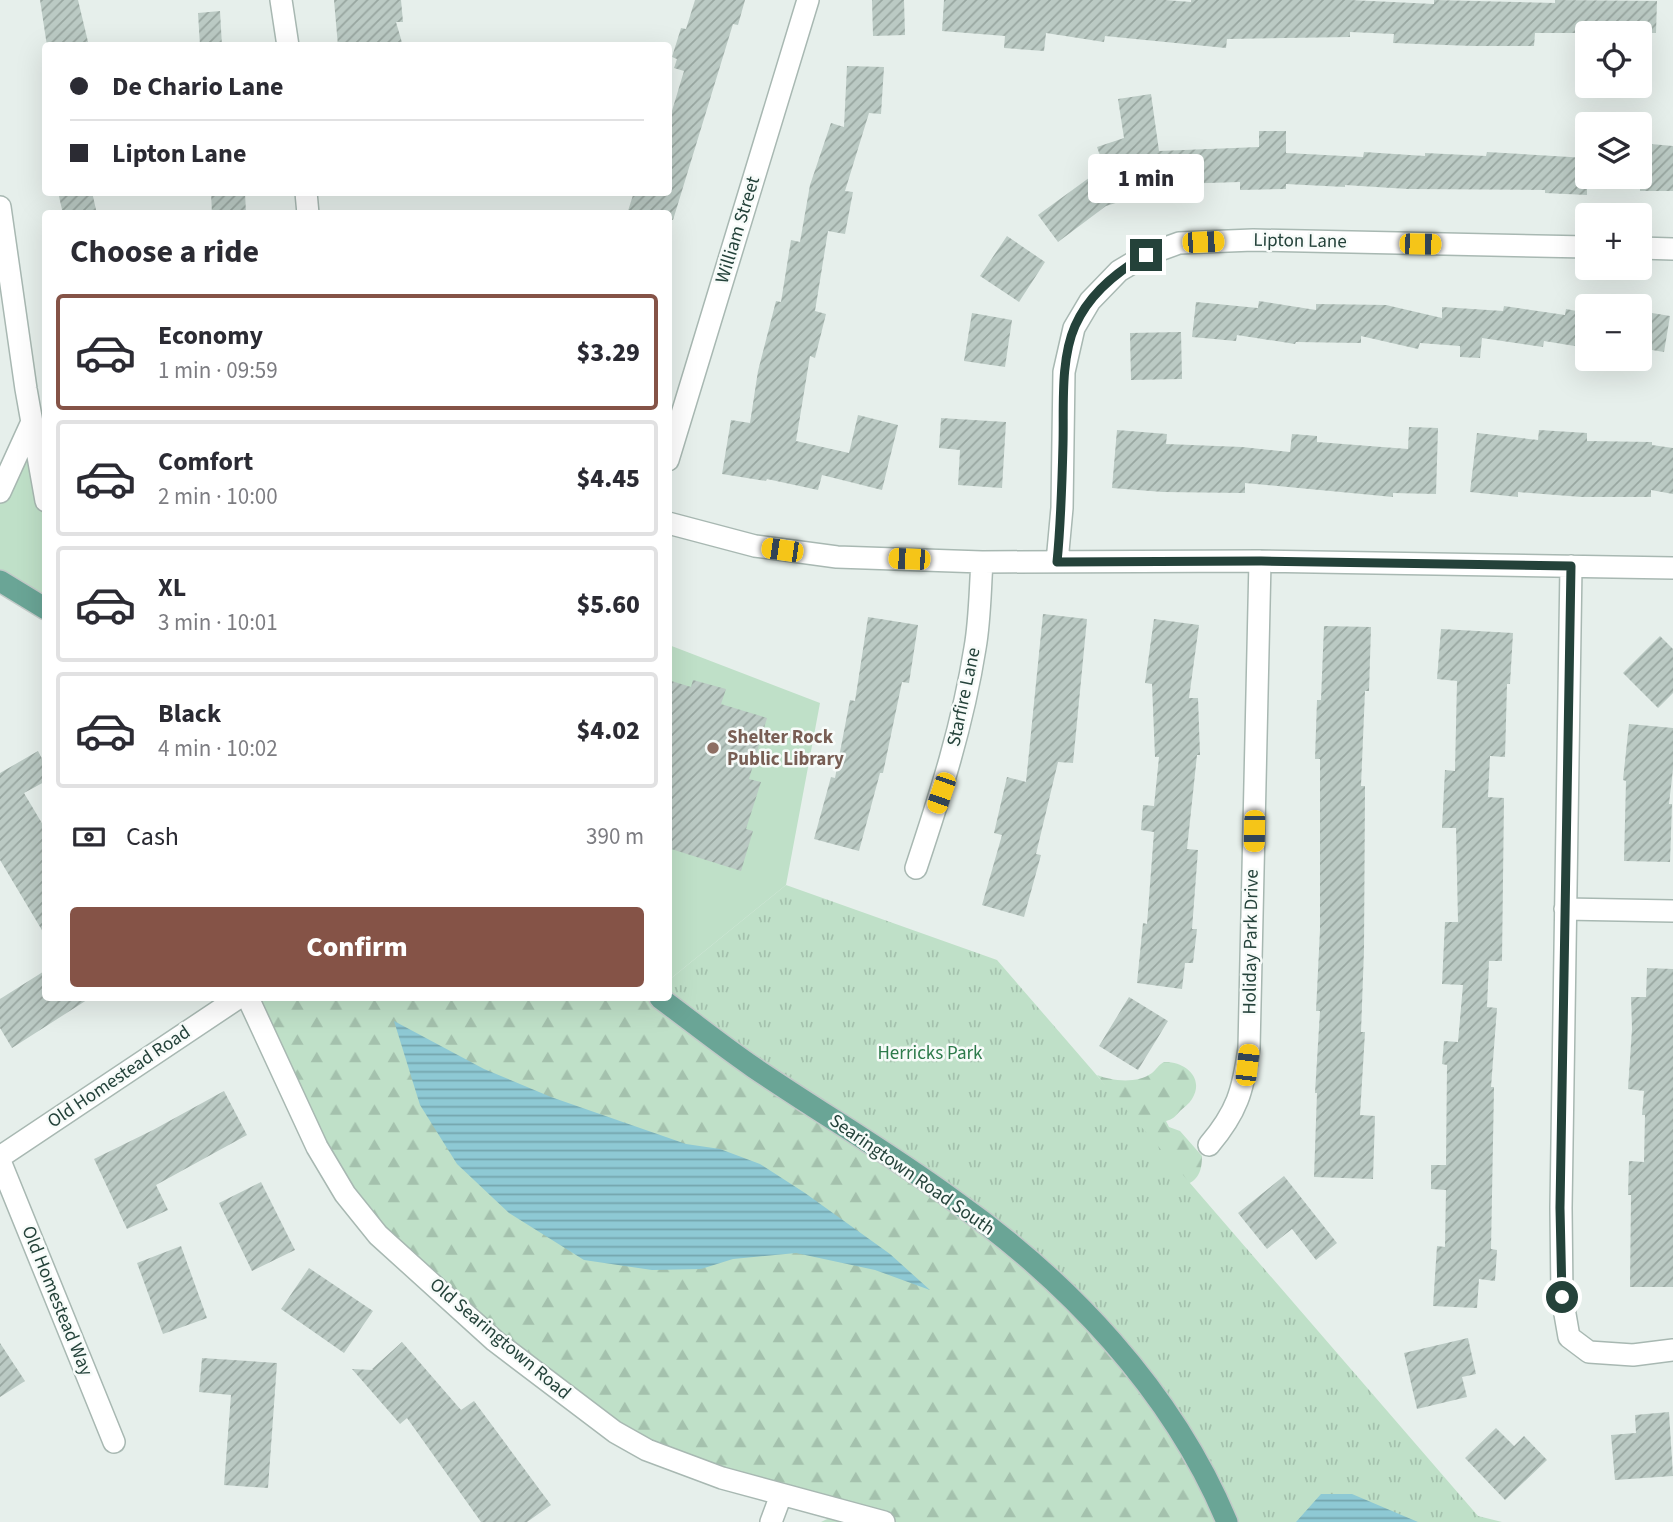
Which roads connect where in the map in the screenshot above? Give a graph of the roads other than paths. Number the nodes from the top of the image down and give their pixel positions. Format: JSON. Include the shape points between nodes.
{"nodes":[{"id":1,"x":281,"y":0,"type":"edge"},
{"id":2,"x":808,"y":0,"type":"edge"},
{"id":3,"x":287,"y":42,"type":"edge"},
{"id":4,"x":0,"y":207,"type":"edge"},
{"id":5,"x":1575,"y":247,"type":"edge"},
{"id":6,"x":1652,"y":248,"type":"edge"},
{"id":7,"x":1673,"y":249,"type":"edge"},
{"id":8,"x":31,"y":424,"type":"junction"},
{"id":9,"x":672,"y":447,"type":"edge"},
{"id":10,"x":42,"y":480,"type":"edge"},
{"id":11,"x":0,"y":492,"type":"edge"},
{"id":12,"x":672,"y":524,"type":"edge"},
{"id":13,"x":1261,"y":561,"type":"junction"},
{"id":14,"x":982,"y":562,"type":"junction"},
{"id":15,"x":1057,"y":562,"type":"junction"},
{"id":16,"x":1571,"y":566,"type":"junction"},
{"id":17,"x":1673,"y":568,"type":"edge"},
{"id":18,"x":0,"y":580,"type":"edge"},
{"id":19,"x":42,"y":606,"type":"edge"},
{"id":20,"x":916,"y":868,"type":"dead end"},
{"id":21,"x":1565,"y":909,"type":"junction"},
{"id":22,"x":1673,"y":911,"type":"edge"},
{"id":23,"x":234,"y":1001,"type":"edge"},
{"id":24,"x":249,"y":1001,"type":"edge"},
{"id":25,"x":664,"y":1001,"type":"edge"},
{"id":26,"x":1209,"y":1145,"type":"dead end"},
{"id":27,"x":0,"y":1159,"type":"edge"},
{"id":28,"x":1673,"y":1350,"type":"edge"},
{"id":29,"x":114,"y":1442,"type":"dead end"},
{"id":30,"x":781,"y":1495,"type":"junction"},
{"id":31,"x":771,"y":1522,"type":"edge"},
{"id":32,"x":884,"y":1522,"type":"edge"},
{"id":33,"x":1227,"y":1522,"type":"edge"}],
"edges":[{"from":1,"to":3,"type":"street"},
{"from":2,"to":9,"type":"street","name":"William Street"},
{"from":4,"to":8,"type":"street"},
{"from":5,"to":15,"type":"street","name":"Lipton Lane","via":[[1252,240],[1179,243],[1119,271],[1090,301],[1074,328],[1065,372]]},
{"from":6,"to":7,"type":"street"},
{"from":8,"to":10,"type":"street"},
{"from":8,"to":11,"type":"street"},
{"from":12,"to":14,"type":"street","via":[[755,546],[837,557]]},
{"from":13,"to":15,"type":"street"},
{"from":13,"to":16,"type":"street"},
{"from":13,"to":26,"type":"street","name":"Holiday Park Drive","via":[[1249,1048],[1237,1105]]},
{"from":14,"to":15,"type":"street"},
{"from":14,"to":20,"type":"street","name":"Starfire Lane","via":[[976,645],[962,718]]},
{"from":16,"to":17,"type":"street"},
{"from":16,"to":21,"type":"street"},
{"from":18,"to":19,"type":"main road"},
{"from":21,"to":22,"type":"street"},
{"from":21,"to":28,"type":"street","via":[[1560,1208],[1562,1297],[1569,1337],[1589,1352],[1633,1355]]},
{"from":23,"to":27,"type":"street","name":"Old Homestead Road"},
{"from":24,"to":30,"type":"street","name":"Old Searingtown Road","via":[[317,1147],[345,1194],[378,1235],[495,1340],[615,1432],[684,1466]]},
{"from":25,"to":33,"type":"main road","name":"Searingtown Road South","via":[[751,1066],[953,1199],[1071,1296],[1128,1360],[1170,1418]]},
{"from":27,"to":29,"type":"street","name":"Old Homestead Way"},
{"from":30,"to":31,"type":"street"},
{"from":30,"to":32,"type":"street","name":"Old Searingtown Road"}]}
